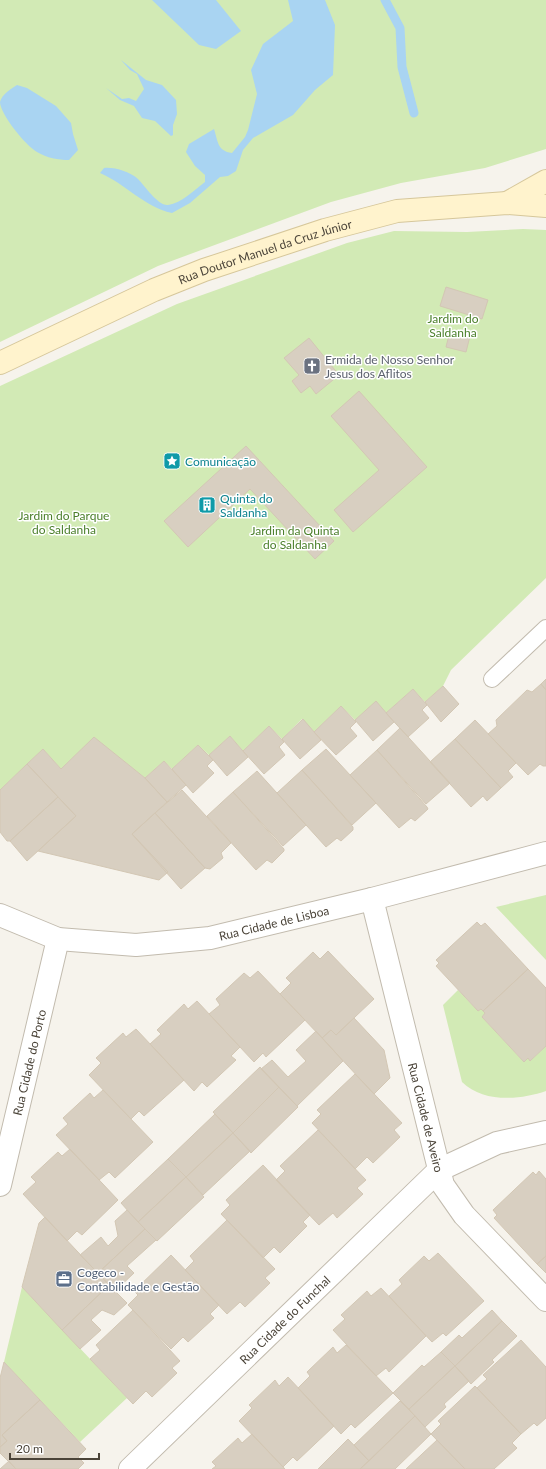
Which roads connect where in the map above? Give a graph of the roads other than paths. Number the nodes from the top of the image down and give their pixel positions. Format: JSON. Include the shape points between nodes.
{"nodes":[{"id":1,"x":546,"y":181,"type":"edge"},
{"id":2,"x":507,"y":203,"type":"junction"},
{"id":3,"x":546,"y":206,"type":"edge"},
{"id":4,"x":0,"y":363,"type":"edge"},
{"id":5,"x":546,"y":628,"type":"edge"},
{"id":6,"x":492,"y":679,"type":"dead end"},
{"id":7,"x":546,"y":853,"type":"edge"},
{"id":8,"x":372,"y":899,"type":"junction"},
{"id":9,"x":0,"y":914,"type":"edge"},
{"id":10,"x":58,"y":939,"type":"junction"},
{"id":11,"x":546,"y":1132,"type":"edge"},
{"id":12,"x":439,"y":1170,"type":"junction"},
{"id":13,"x":0,"y":1185,"type":"edge"},
{"id":14,"x":546,"y":1300,"type":"edge"},
{"id":15,"x":130,"y":1469,"type":"edge"}],
"edges":[{"from":1,"to":2,"type":"main road"},
{"from":2,"to":3,"type":"main road","name":"Rua Doutor Manuel da Cruz Júnior"},
{"from":2,"to":4,"type":"main road","name":"Rua Doutor Manuel da Cruz Júnior","via":[[397,211],[325,230],[204,270],[154,290]]},
{"from":5,"to":6,"type":"lane"},
{"from":7,"to":8,"type":"street","name":"Rua Cidade de Lisboa"},
{"from":8,"to":10,"type":"street","name":"Rua Cidade de Lisboa","via":[[210,938],[136,945]]},
{"from":8,"to":12,"type":"street","name":"Rua Cidade de Aveiro"},
{"from":9,"to":10,"type":"street","name":"Rua Cidade de Lisboa"},
{"from":10,"to":13,"type":"street","name":"Rua Cidade do Porto"},
{"from":11,"to":12,"type":"street","name":"Rua Cidade do Funchal","via":[[497,1143]]},
{"from":12,"to":14,"type":"street","name":"Rua Cidade de Aveiro","via":[[443,1185],[464,1215]]},
{"from":12,"to":15,"type":"street","name":"Rua Cidade do Funchal"}]}
